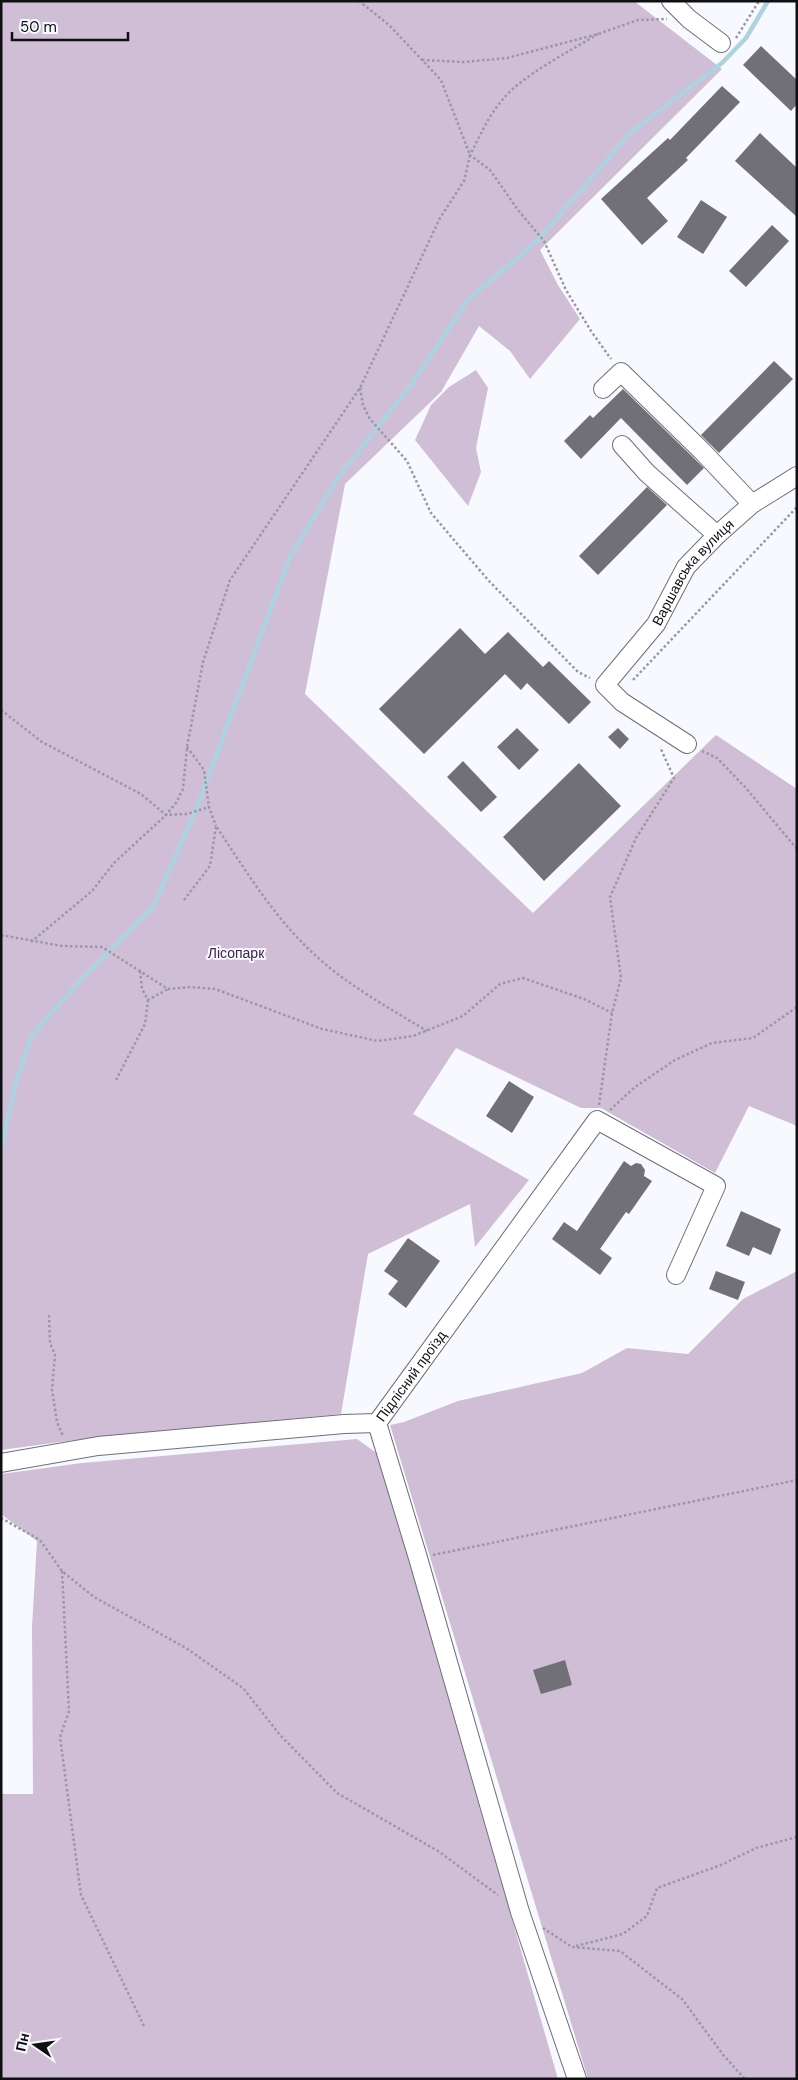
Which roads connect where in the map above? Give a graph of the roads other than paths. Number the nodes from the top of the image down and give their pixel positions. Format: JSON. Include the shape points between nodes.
{"nodes":[{"id":1,"x":671,"y":1,"type":"edge"},
{"id":2,"x":721,"y":43,"type":"road end"},
{"id":3,"x":603,"y":389,"type":"dead end"},
{"id":4,"x":622,"y":445,"type":"dead end"},
{"id":5,"x":797,"y":476,"type":"edge"},
{"id":6,"x":752,"y":504,"type":"junction"},
{"id":7,"x":717,"y":535,"type":"junction"},
{"id":8,"x":687,"y":744,"type":"road end"},
{"id":9,"x":676,"y":1275,"type":"dead end"},
{"id":10,"x":377,"y":1423,"type":"junction"},
{"id":11,"x":1,"y":1463,"type":"edge"},
{"id":12,"x":577,"y":2079,"type":"edge"}],
"edges":[{"from":1,"to":2,"type":"street"},
{"from":3,"to":6,"type":"street","via":[[621,372]]},
{"from":4,"to":7,"type":"street","via":[[647,473]]},
{"from":5,"to":6,"type":"street","name":"Варшавська вулиця"},
{"from":6,"to":7,"type":"street","name":"Варшавська вулиця"},
{"from":7,"to":8,"type":"street","name":"Варшавська вулиця","via":[[686,567],[656,624],[605,685],[622,702]]},
{"from":9,"to":10,"type":"street","name":"Підлісний проїзд","via":[[716,1186],[597,1120]]},
{"from":10,"to":11,"type":"street","name":"Підлісний проїзд","via":[[128,1443]]},
{"from":10,"to":12,"type":"street","via":[[520,1912]]}]}
